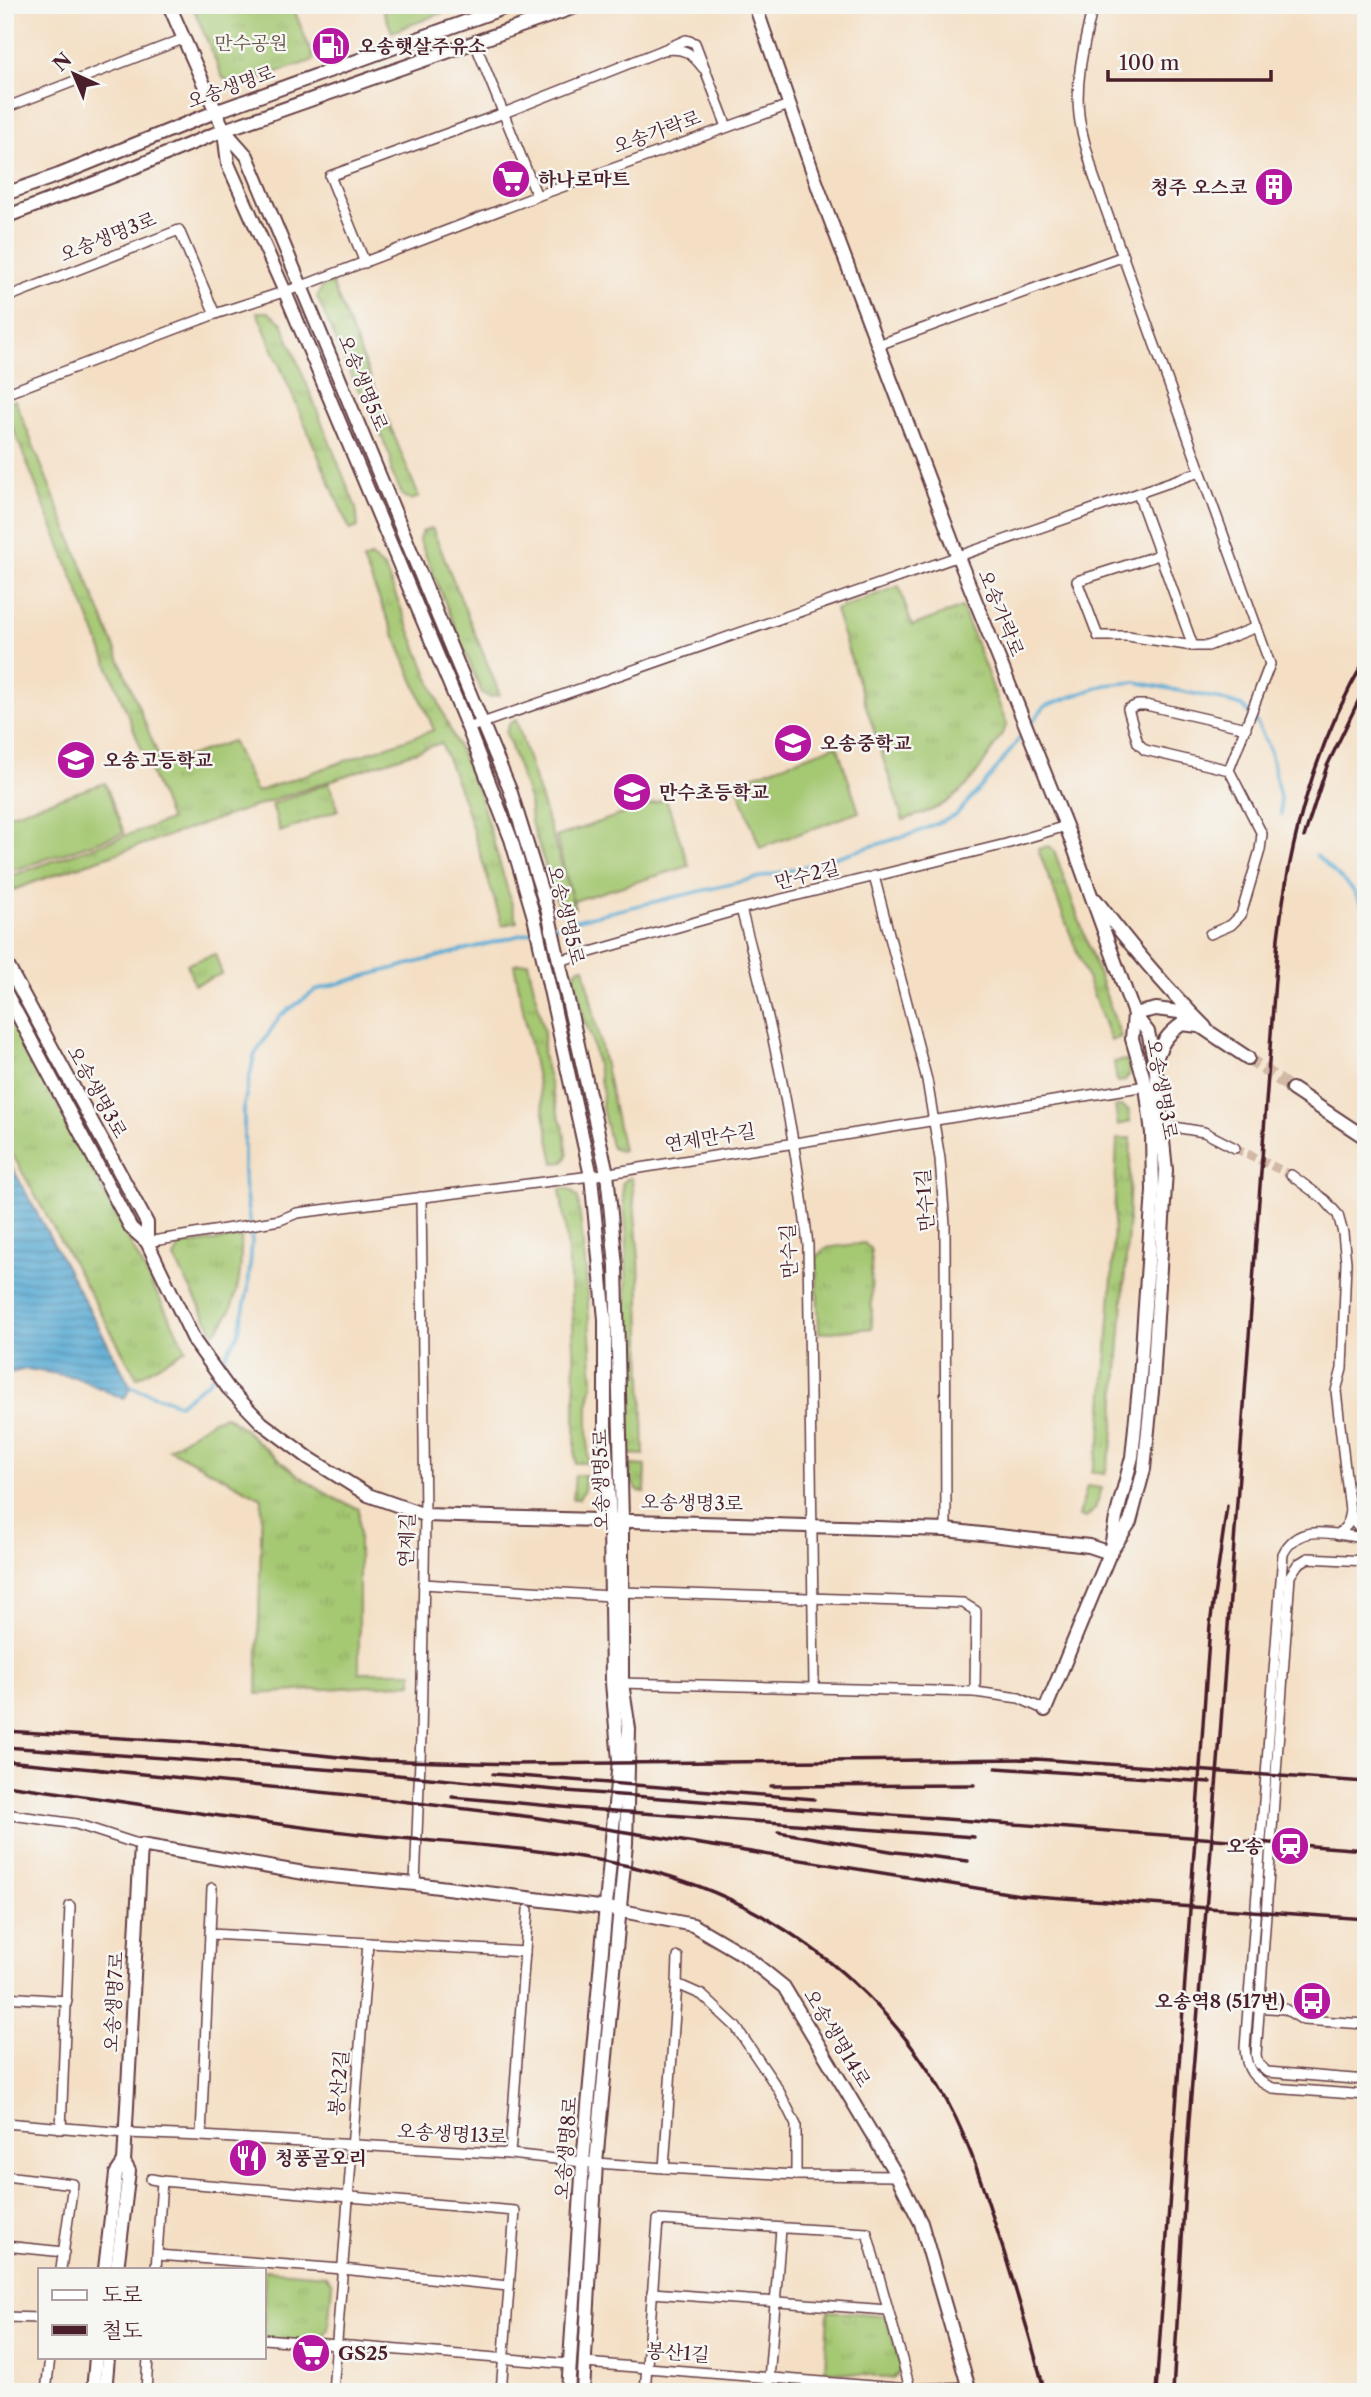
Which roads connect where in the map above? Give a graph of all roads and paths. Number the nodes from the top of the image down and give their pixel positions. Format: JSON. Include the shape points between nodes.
{"nodes":[{"id":1,"x":169,"y":5,"type":"edge"},
{"id":2,"x":512,"y":5,"type":"edge"},
{"id":3,"x":581,"y":5,"type":"edge"},
{"id":4,"x":755,"y":5,"type":"edge"},
{"id":5,"x":1093,"y":5,"type":"edge"},
{"id":6,"x":183,"y":39,"type":"junction"},
{"id":7,"x":475,"y":43,"type":"junction"},
{"id":8,"x":789,"y":104,"type":"junction"},
{"id":9,"x":5,"y":108,"type":"edge"},
{"id":10,"x":215,"y":112,"type":"junction"},
{"id":11,"x":504,"y":113,"type":"junction"},
{"id":12,"x":727,"y":127,"type":"junction"},
{"id":13,"x":224,"y":130,"type":"junction"},
{"id":14,"x":5,"y":194,"type":"edge"},
{"id":15,"x":537,"y":196,"type":"junction"},
{"id":16,"x":5,"y":217,"type":"edge"},
{"id":17,"x":1124,"y":256,"type":"junction"},
{"id":18,"x":365,"y":262,"type":"junction"},
{"id":19,"x":302,"y":286,"type":"junction"},
{"id":20,"x":285,"y":292,"type":"junction"},
{"id":21,"x":5,"y":298,"type":"edge"},
{"id":22,"x":215,"y":314,"type":"junction"},
{"id":23,"x":878,"y":345,"type":"junction"},
{"id":24,"x":6,"y":392,"type":"edge"},
{"id":25,"x":1199,"y":472,"type":"junction"},
{"id":26,"x":1138,"y":495,"type":"junction"},
{"id":27,"x":1160,"y":555,"type":"junction"},
{"id":28,"x":958,"y":558,"type":"junction"},
{"id":29,"x":1257,"y":627,"type":"junction"},
{"id":30,"x":1194,"y":646,"type":"junction"},
{"id":31,"x":481,"y":723,"type":"junction"},
{"id":32,"x":1247,"y":725,"type":"junction"},
{"id":33,"x":468,"y":728,"type":"junction"},
{"id":34,"x":1229,"y":770,"type":"junction"},
{"id":35,"x":1066,"y":826,"type":"junction"},
{"id":36,"x":874,"y":876,"type":"junction"},
{"id":37,"x":1088,"y":889,"type":"junction"},
{"id":38,"x":741,"y":909,"type":"junction"},
{"id":39,"x":1210,"y":934,"type":"dead end"},
{"id":40,"x":5,"y":961,"type":"edge"},
{"id":41,"x":559,"y":961,"type":"junction"},
{"id":42,"x":5,"y":991,"type":"edge"},
{"id":43,"x":1134,"y":1014,"type":"junction"},
{"id":44,"x":1205,"y":1027,"type":"junction"},
{"id":45,"x":1248,"y":1058,"type":"tunnel mouth"},
{"id":46,"x":1155,"y":1063,"type":"junction"},
{"id":47,"x":1146,"y":1086,"type":"junction"},
{"id":48,"x":1292,"y":1089,"type":"tunnel mouth"},
{"id":49,"x":935,"y":1122,"type":"junction"},
{"id":50,"x":1162,"y":1125,"type":"junction"},
{"id":51,"x":1366,"y":1138,"type":"edge"},
{"id":52,"x":795,"y":1142,"type":"junction"},
{"id":53,"x":1236,"y":1148,"type":"tunnel mouth"},
{"id":54,"x":607,"y":1173,"type":"junction"},
{"id":55,"x":1291,"y":1175,"type":"tunnel mouth"},
{"id":56,"x":591,"y":1176,"type":"junction"},
{"id":57,"x":421,"y":1197,"type":"junction"},
{"id":58,"x":147,"y":1242,"type":"junction"},
{"id":59,"x":1350,"y":1511,"type":"junction"},
{"id":60,"x":425,"y":1515,"type":"junction"},
{"id":61,"x":616,"y":1521,"type":"junction"},
{"id":62,"x":811,"y":1525,"type":"junction"},
{"id":63,"x":946,"y":1530,"type":"junction"},
{"id":64,"x":1338,"y":1535,"type":"junction"},
{"id":65,"x":1366,"y":1537,"type":"edge"},
{"id":66,"x":1110,"y":1553,"type":"junction"},
{"id":67,"x":1366,"y":1561,"type":"edge"},
{"id":68,"x":423,"y":1584,"type":"junction"},
{"id":69,"x":616,"y":1594,"type":"junction"},
{"id":70,"x":813,"y":1598,"type":"junction"},
{"id":71,"x":617,"y":1683,"type":"junction"},
{"id":72,"x":814,"y":1687,"type":"junction"},
{"id":73,"x":975,"y":1692,"type":"junction"},
{"id":74,"x":1045,"y":1710,"type":"joint"},
{"id":75,"x":5,"y":1814,"type":"edge"},
{"id":76,"x":141,"y":1845,"type":"junction"},
{"id":77,"x":415,"y":1884,"type":"junction"},
{"id":78,"x":212,"y":1888,"type":"dead end"},
{"id":79,"x":70,"y":1906,"type":"dead end"},
{"id":80,"x":614,"y":1909,"type":"junction"},
{"id":81,"x":528,"y":1910,"type":"dead end"},
{"id":82,"x":210,"y":1934,"type":"junction"},
{"id":83,"x":368,"y":1943,"type":"junction"},
{"id":84,"x":524,"y":1952,"type":"junction"},
{"id":85,"x":678,"y":1957,"type":"dead end"},
{"id":86,"x":677,"y":1984,"type":"junction"},
{"id":87,"x":5,"y":1997,"type":"edge"},
{"id":88,"x":67,"y":2001,"type":"junction"},
{"id":89,"x":1248,"y":2007,"type":"junction"},
{"id":90,"x":1259,"y":2008,"type":"junction"},
{"id":91,"x":1366,"y":2024,"type":"edge"},
{"id":92,"x":1366,"y":2080,"type":"edge"},
{"id":93,"x":1366,"y":2095,"type":"edge"},
{"id":94,"x":5,"y":2123,"type":"edge"},
{"id":95,"x":61,"y":2129,"type":"junction"},
{"id":96,"x":126,"y":2133,"type":"junction"},
{"id":97,"x":201,"y":2136,"type":"junction"},
{"id":98,"x":352,"y":2146,"type":"junction"},
{"id":99,"x":510,"y":2154,"type":"junction"},
{"id":100,"x":124,"y":2162,"type":"junction"},
{"id":101,"x":590,"y":2163,"type":"junction"},
{"id":102,"x":664,"y":2168,"type":"junction"},
{"id":103,"x":796,"y":2175,"type":"junction"},
{"id":104,"x":5,"y":2176,"type":"edge"},
{"id":105,"x":897,"y":2176,"type":"junction"},
{"id":106,"x":151,"y":2179,"type":"dead end"},
{"id":107,"x":162,"y":2181,"type":"junction"},
{"id":108,"x":348,"y":2197,"type":"junction"},
{"id":109,"x":782,"y":2229,"type":"junction"},
{"id":110,"x":5,"y":2246,"type":"edge"},
{"id":111,"x":64,"y":2252,"type":"junction"},
{"id":112,"x":157,"y":2255,"type":"junction"},
{"id":113,"x":61,"y":2268,"type":"edge"},
{"id":114,"x":105,"y":2268,"type":"edge"},
{"id":115,"x":117,"y":2268,"type":"edge"},
{"id":116,"x":156,"y":2268,"type":"edge"},
{"id":117,"x":342,"y":2269,"type":"junction"},
{"id":118,"x":508,"y":2286,"type":"junction"},
{"id":119,"x":652,"y":2293,"type":"junction"},
{"id":120,"x":776,"y":2301,"type":"junction"},
{"id":121,"x":888,"y":2310,"type":"junction"},
{"id":122,"x":5,"y":2317,"type":"edge"},
{"id":123,"x":38,"y":2318,"type":"edge"},
{"id":124,"x":266,"y":2339,"type":"edge"},
{"id":125,"x":337,"y":2345,"type":"junction"},
{"id":126,"x":50,"y":2358,"type":"edge"},
{"id":127,"x":96,"y":2358,"type":"edge"},
{"id":128,"x":108,"y":2358,"type":"edge"},
{"id":129,"x":148,"y":2358,"type":"edge"},
{"id":130,"x":505,"y":2360,"type":"junction"},
{"id":131,"x":570,"y":2364,"type":"junction"},
{"id":132,"x":585,"y":2364,"type":"junction"},
{"id":133,"x":647,"y":2368,"type":"junction"},
{"id":134,"x":769,"y":2378,"type":"junction"},
{"id":135,"x":5,"y":2389,"type":"edge"},
{"id":136,"x":969,"y":2389,"type":"edge"},
{"id":137,"x":911,"y":2390,"type":"edge"},
{"id":138,"x":32,"y":2392,"type":"edge"},
{"id":139,"x":47,"y":2392,"type":"edge"},
{"id":140,"x":93,"y":2392,"type":"edge"},
{"id":141,"x":105,"y":2392,"type":"edge"},
{"id":142,"x":146,"y":2392,"type":"edge"},
{"id":143,"x":333,"y":2392,"type":"edge"},
{"id":144,"x":501,"y":2392,"type":"edge"},
{"id":145,"x":568,"y":2392,"type":"edge"},
{"id":146,"x":583,"y":2392,"type":"edge"},
{"id":147,"x":645,"y":2392,"type":"edge"},
{"id":148,"x":768,"y":2392,"type":"edge"}],
"edges":[{"from":1,"to":6,"type":"street","name":"오송생명5로"},
{"from":2,"to":10,"type":"street","name":"오송생명로"},
{"from":3,"to":7,"type":"street","name":"오송생명로"},
{"from":4,"to":8,"type":"street","name":"오송가락로"},
{"from":5,"to":17,"type":"street","via":[[1082,54],[1079,116],[1093,174]]},
{"from":6,"to":9,"type":"street"},
{"from":6,"to":10,"type":"street","name":"오송생명5로"},
{"from":7,"to":11,"type":"street"},
{"from":7,"to":13,"type":"street","name":"오송생명로"},
{"from":8,"to":12,"type":"street","name":"오송가락로"},
{"from":8,"to":23,"type":"street","name":"오송가락로"},
{"from":10,"to":13,"type":"street","name":"오송생명5로"},
{"from":10,"to":14,"type":"street","name":"오송생명로"},
{"from":11,"to":12,"type":"street","via":[[686,40],[696,46]]},
{"from":11,"to":15,"type":"street"},
{"from":11,"to":18,"type":"street","via":[[330,176]]},
{"from":12,"to":15,"type":"street","name":"오송가락로"},
{"from":13,"to":16,"type":"street","name":"오송생명로"},
{"from":13,"to":19,"type":"street","name":"오송생명5로","via":[[247,156]]},
{"from":13,"to":20,"type":"street","name":"오송생명5로","via":[[228,164]]},
{"from":15,"to":18,"type":"street"},
{"from":17,"to":23,"type":"street"},
{"from":17,"to":25,"type":"street"},
{"from":18,"to":19,"type":"street"},
{"from":19,"to":20,"type":"street"},
{"from":19,"to":31,"type":"street","name":"오송생명5로"},
{"from":20,"to":22,"type":"street"},
{"from":20,"to":33,"type":"street","name":"오송생명5로"},
{"from":21,"to":22,"type":"street","name":"오송생명3로","via":[[179,230]]},
{"from":22,"to":24,"type":"street"},
{"from":23,"to":28,"type":"street","name":"오송가락로"},
{"from":25,"to":26,"type":"street"},
{"from":25,"to":29,"type":"street"},
{"from":26,"to":27,"type":"street"},
{"from":26,"to":28,"type":"street"},
{"from":27,"to":30,"type":"street"},
{"from":27,"to":30,"type":"street","via":[[1077,581],[1098,636]]},
{"from":28,"to":31,"type":"street"},
{"from":28,"to":35,"type":"street","name":"오송가락로"},
{"from":29,"to":30,"type":"street","via":[[1208,646]]},
{"from":29,"to":32,"type":"street","via":[[1270,664]]},
{"from":31,"to":33,"type":"street"},
{"from":31,"to":41,"type":"street","name":"오송생명5로","via":[[510,790]]},
{"from":32,"to":34,"type":"street"},
{"from":32,"to":34,"type":"street","via":[[1146,705],[1128,709],[1138,743],[1145,750]]},
{"from":33,"to":56,"type":"street","name":"오송생명5로","via":[[511,839],[534,917]]},
{"from":34,"to":39,"type":"street","via":[[1262,834],[1241,915]]},
{"from":35,"to":36,"type":"street","name":"만수2길"},
{"from":35,"to":37,"type":"street","name":"오송가락로"},
{"from":36,"to":38,"type":"street","name":"만수2길"},
{"from":36,"to":49,"type":"street","name":"만수1길"},
{"from":37,"to":43,"type":"street","name":"오송가락로"},
{"from":37,"to":44,"type":"street","via":[[1168,990]]},
{"from":38,"to":41,"type":"street","name":"만수2길"},
{"from":38,"to":52,"type":"street","name":"만수길"},
{"from":40,"to":58,"type":"street","name":"오송생명3로","via":[[147,1223]]},
{"from":41,"to":54,"type":"street","name":"오송생명5로"},
{"from":42,"to":58,"type":"street","name":"오송생명3로","via":[[131,1228]]},
{"from":43,"to":44,"type":"street","via":[[1156,1009],[1179,1012]]},
{"from":43,"to":46,"type":"street","name":"오송생명3로","via":[[1148,1032]]},
{"from":43,"to":47,"type":"street","name":"오송생명3로","via":[[1132,1039]]},
{"from":44,"to":45,"type":"street"},
{"from":44,"to":46,"type":"street","via":[[1182,1024],[1171,1031]]},
{"from":46,"to":50,"type":"street","name":"오송생명3로"},
{"from":47,"to":49,"type":"street","name":"연제만수길"},
{"from":47,"to":66,"type":"street","name":"오송생명3로","via":[[1153,1191],[1140,1377],[1132,1457]]},
{"from":48,"to":51,"type":"street"},
{"from":49,"to":52,"type":"street","name":"연제만수길"},
{"from":49,"to":63,"type":"street","name":"만수1길","via":[[945,1225]]},
{"from":50,"to":53,"type":"street","via":[[1203,1132]]},
{"from":50,"to":66,"type":"street","name":"오송생명3로","via":[[1166,1170],[1144,1469],[1130,1522]]},
{"from":52,"to":54,"type":"street","name":"연제만수길"},
{"from":52,"to":62,"type":"street","name":"만수길","via":[[808,1245]]},
{"from":54,"to":56,"type":"street","name":"연제만수길"},
{"from":54,"to":61,"type":"street","name":"오송생명5로","via":[[615,1266]]},
{"from":55,"to":59,"type":"street","via":[[1325,1200],[1338,1215],[1343,1233],[1342,1369],[1336,1391]]},
{"from":56,"to":57,"type":"street","name":"연제만수길"},
{"from":56,"to":61,"type":"street","name":"오송생명5로","via":[[605,1319],[605,1430]]},
{"from":57,"to":58,"type":"street","name":"연제만수길","via":[[297,1213],[224,1231]]},
{"from":57,"to":60,"type":"street","name":"연제길"},
{"from":58,"to":60,"type":"street","name":"오송생명3로","via":[[195,1342],[228,1388],[262,1423],[368,1495]]},
{"from":59,"to":64,"type":"street","via":[[1347,1525]]},
{"from":59,"to":65,"type":"street"},
{"from":60,"to":61,"type":"street","name":"오송생명3로"},
{"from":60,"to":68,"type":"street","name":"연제길"},
{"from":61,"to":62,"type":"street","name":"오송생명3로"},
{"from":61,"to":69,"type":"street","name":"오송생명5로"},
{"from":62,"to":63,"type":"street","name":"오송생명3로"},
{"from":62,"to":70,"type":"street","name":"만수길"},
{"from":63,"to":66,"type":"street","name":"오송생명3로","via":[[1089,1546]]},
{"from":64,"to":65,"type":"street"},
{"from":64,"to":89,"type":"street","via":[[1298,1536],[1283,1554]]},
{"from":66,"to":74,"type":"street"},
{"from":67,"to":90,"type":"street","via":[[1308,1558],[1290,1576]]},
{"from":68,"to":69,"type":"street"},
{"from":68,"to":77,"type":"street","name":"연제길"},
{"from":69,"to":70,"type":"street"},
{"from":69,"to":71,"type":"street","name":"오송생명5로"},
{"from":70,"to":72,"type":"street","name":"만수길"},
{"from":70,"to":73,"type":"street","via":[[963,1603],[976,1611]]},
{"from":71,"to":72,"type":"street"},
{"from":71,"to":80,"type":"street","name":"오송생명8로"},
{"from":72,"to":73,"type":"street"},
{"from":73,"to":74,"type":"street","via":[[1019,1699]]},
{"from":75,"to":76,"type":"street","via":[[76,1824]]},
{"from":76,"to":77,"type":"street","name":"오송생명14로","via":[[310,1874]]},
{"from":76,"to":96,"type":"street","name":"오송생명7로"},
{"from":77,"to":80,"type":"street","name":"오송생명14로"},
{"from":78,"to":82,"type":"street"},
{"from":79,"to":88,"type":"street"},
{"from":80,"to":101,"type":"street","name":"오송생명8로"},
{"from":80,"to":105,"type":"street","name":"오송생명14로","via":[[693,1925],[744,1955],[784,1987]]},
{"from":81,"to":84,"type":"street"},
{"from":82,"to":83,"type":"street"},
{"from":82,"to":97,"type":"street"},
{"from":83,"to":84,"type":"street"},
{"from":83,"to":98,"type":"street","name":"봉산2길"},
{"from":84,"to":99,"type":"street"},
{"from":85,"to":86,"type":"street"},
{"from":86,"to":102,"type":"street"},
{"from":86,"to":103,"type":"street","via":[[702,1995],[736,2026],[778,2089],[796,2125]]},
{"from":87,"to":88,"type":"street"},
{"from":88,"to":95,"type":"street"},
{"from":89,"to":90,"type":"street"},
{"from":89,"to":93,"type":"street","via":[[1245,2060],[1261,2083],[1273,2088]]},
{"from":90,"to":91,"type":"street","via":[[1285,2009],[1303,2020]]},
{"from":90,"to":92,"type":"street","via":[[1256,2055],[1267,2072]]},
{"from":94,"to":95,"type":"street","name":"오송생명13로"},
{"from":95,"to":96,"type":"street","name":"오송생명13로"},
{"from":96,"to":97,"type":"street","name":"오송생명13로"},
{"from":96,"to":100,"type":"street","name":"오송생명7로"},
{"from":97,"to":98,"type":"street","name":"오송생명13로"},
{"from":98,"to":99,"type":"street","name":"오송생명13로"},
{"from":98,"to":108,"type":"street","name":"봉산2길"},
{"from":99,"to":101,"type":"street","name":"오송생명13로"},
{"from":100,"to":114,"type":"street","name":"오송생명7로","via":[[116,2174]]},
{"from":100,"to":115,"type":"street","name":"오송생명7로","via":[[129,2171]]},
{"from":101,"to":102,"type":"street","name":"오송생명13로"},
{"from":101,"to":131,"type":"street","name":"오송생명8로"},
{"from":101,"to":132,"type":"street","name":"오송생명8로"},
{"from":102,"to":103,"type":"street","name":"오송생명13로"},
{"from":103,"to":105,"type":"street","name":"오송생명13로"},
{"from":104,"to":111,"type":"street","via":[[73,2184]]},
{"from":105,"to":136,"type":"street","name":"오송생명14로","via":[[921,2223]]},
{"from":106,"to":107,"type":"street"},
{"from":107,"to":108,"type":"street"},
{"from":107,"to":112,"type":"street"},
{"from":108,"to":117,"type":"street","name":"봉산2길"},
{"from":108,"to":118,"type":"street","via":[[515,2211]]},
{"from":109,"to":119,"type":"street","via":[[657,2220]]},
{"from":109,"to":120,"type":"street"},
{"from":109,"to":121,"type":"street","via":[[867,2233]]},
{"from":110,"to":111,"type":"street"},
{"from":111,"to":113,"type":"street"},
{"from":112,"to":116,"type":"street"},
{"from":112,"to":117,"type":"street"},
{"from":117,"to":118,"type":"street"},
{"from":117,"to":125,"type":"street","name":"봉산2길"},
{"from":118,"to":130,"type":"street"},
{"from":119,"to":120,"type":"street"},
{"from":119,"to":133,"type":"street"},
{"from":120,"to":121,"type":"street"},
{"from":120,"to":134,"type":"street"},
{"from":121,"to":137,"type":"street"},
{"from":122,"to":123,"type":"street"},
{"from":124,"to":125,"type":"street"},
{"from":125,"to":130,"type":"street"},
{"from":125,"to":143,"type":"street","name":"봉산2길"},
{"from":126,"to":139,"type":"street"},
{"from":127,"to":140,"type":"street"},
{"from":128,"to":141,"type":"street"},
{"from":129,"to":142,"type":"street"},
{"from":130,"to":131,"type":"street"},
{"from":130,"to":144,"type":"street"},
{"from":131,"to":145,"type":"street","name":"오송생명8로"},
{"from":132,"to":133,"type":"street","name":"봉산1길"},
{"from":132,"to":146,"type":"street","name":"오송생명8로"},
{"from":133,"to":134,"type":"street","name":"봉산1길"},
{"from":133,"to":147,"type":"street"},
{"from":134,"to":137,"type":"street","name":"봉산1길"},
{"from":134,"to":148,"type":"street"},
{"from":135,"to":138,"type":"street"},
{"from":136,"to":137,"type":"street","name":"봉산1길"}]}
